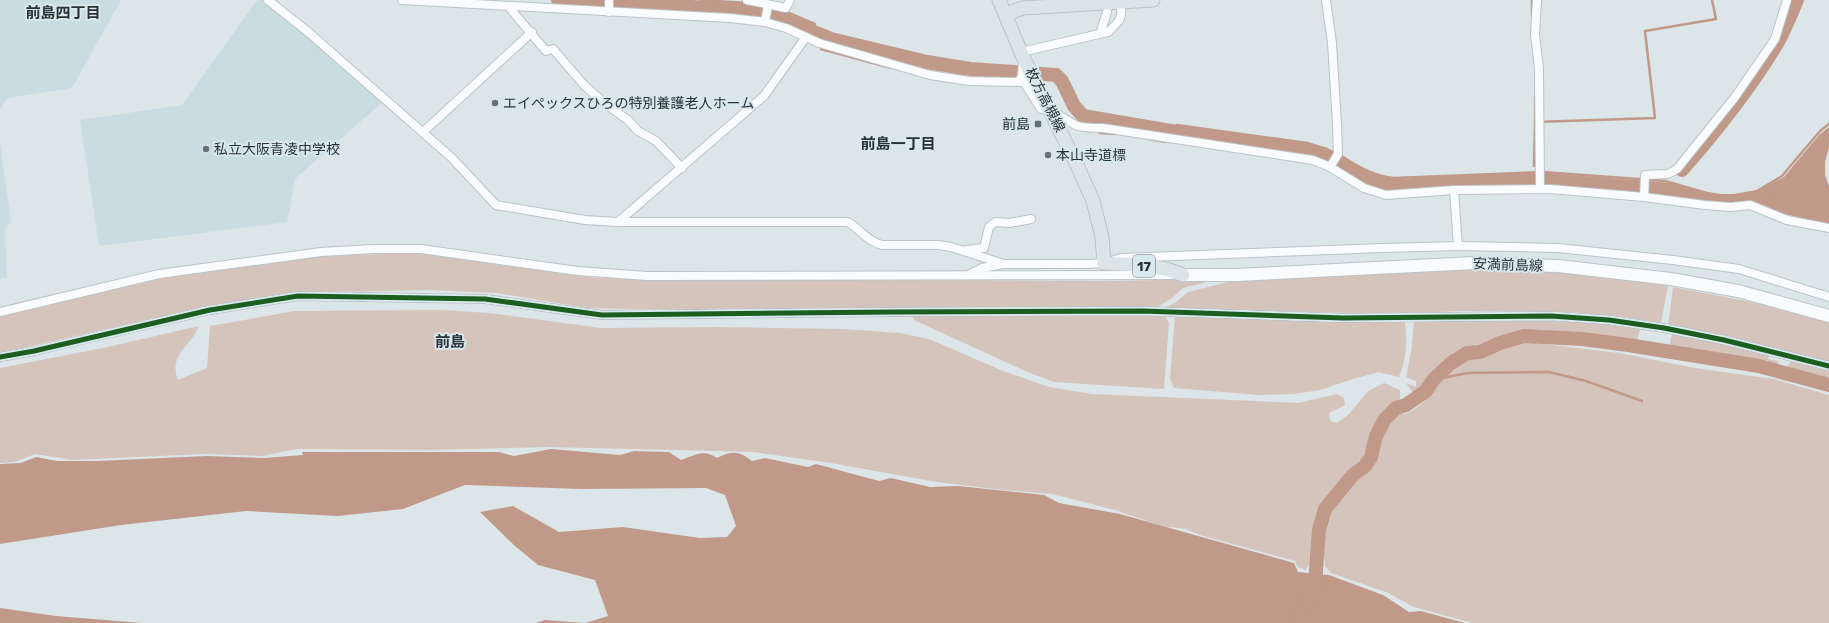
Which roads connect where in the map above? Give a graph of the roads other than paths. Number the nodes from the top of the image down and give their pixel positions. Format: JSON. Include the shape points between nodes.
{"nodes":[{"id":1,"x":268,"y":0,"type":"edge"},
{"id":2,"x":402,"y":0,"type":"edge"},
{"id":3,"x":412,"y":0,"type":"edge"},
{"id":4,"x":609,"y":0,"type":"edge"},
{"id":5,"x":746,"y":0,"type":"edge"},
{"id":6,"x":790,"y":0,"type":"edge"},
{"id":7,"x":999,"y":0,"type":"edge"},
{"id":8,"x":1153,"y":0,"type":"edge"},
{"id":9,"x":1326,"y":0,"type":"edge"},
{"id":10,"x":1537,"y":0,"type":"edge"},
{"id":11,"x":1786,"y":0,"type":"edge"},
{"id":12,"x":1120,"y":2,"type":"junction"},
{"id":13,"x":768,"y":5,"type":"junction"},
{"id":14,"x":508,"y":6,"type":"junction"},
{"id":15,"x":609,"y":12,"type":"junction"},
{"id":16,"x":1107,"y":12,"type":"dead end"},
{"id":17,"x":1006,"y":14,"type":"junction"},
{"id":18,"x":765,"y":22,"type":"junction"},
{"id":19,"x":532,"y":32,"type":"junction"},
{"id":20,"x":1100,"y":34,"type":"junction"},
{"id":21,"x":806,"y":37,"type":"junction"},
{"id":22,"x":1022,"y":54,"type":"junction"},
{"id":23,"x":1019,"y":81,"type":"junction"},
{"id":24,"x":1048,"y":109,"type":"junction"},
{"id":25,"x":423,"y":132,"type":"junction"},
{"id":26,"x":1330,"y":167,"type":"junction"},
{"id":27,"x":682,"y":168,"type":"junction"},
{"id":28,"x":1540,"y":188,"type":"junction"},
{"id":29,"x":1454,"y":190,"type":"junction"},
{"id":30,"x":1644,"y":195,"type":"junction"},
{"id":31,"x":1031,"y":219,"type":"dead end"},
{"id":32,"x":618,"y":222,"type":"junction"},
{"id":33,"x":1829,"y":228,"type":"edge"},
{"id":34,"x":1458,"y":246,"type":"junction"},
{"id":35,"x":963,"y":251,"type":"junction"},
{"id":36,"x":1104,"y":263,"type":"junction"},
{"id":37,"x":1004,"y":264,"type":"junction"},
{"id":38,"x":967,"y":275,"type":"junction"},
{"id":39,"x":1183,"y":275,"type":"junction"},
{"id":40,"x":1829,"y":297,"type":"edge"},
{"id":41,"x":0,"y":312,"type":"edge"},
{"id":42,"x":1829,"y":316,"type":"edge"},
{"id":43,"x":0,"y":357,"type":"edge"},
{"id":44,"x":1829,"y":366,"type":"edge"}],
"edges":[{"from":1,"to":25,"type":"street"},
{"from":2,"to":3,"type":"street"},
{"from":3,"to":14,"type":"street"},
{"from":4,"to":15,"type":"street"},
{"from":5,"to":13,"type":"street"},
{"from":6,"to":13,"type":"street","via":[[786,8]]},
{"from":7,"to":17,"type":"main road","name":"枚方高槻線"},
{"from":8,"to":12,"type":"main road"},
{"from":9,"to":26,"type":"street","via":[[1332,42],[1338,154]]},
{"from":10,"to":28,"type":"street","via":[[1535,34],[1539,69]]},
{"from":11,"to":30,"type":"street","via":[[1775,39],[1735,97],[1677,169],[1668,174],[1645,176]]},
{"from":12,"to":17,"type":"main road","via":[[1023,8]]},
{"from":12,"to":20,"type":"street","via":[[1122,12],[1118,23],[1108,32]]},
{"from":13,"to":18,"type":"street"},
{"from":14,"to":15,"type":"street"},
{"from":14,"to":19,"type":"street"},
{"from":15,"to":18,"type":"street"},
{"from":16,"to":20,"type":"street"},
{"from":17,"to":22,"type":"main road","name":"枚方高槻線"},
{"from":18,"to":21,"type":"street"},
{"from":19,"to":25,"type":"street"},
{"from":19,"to":27,"type":"street","via":[[546,51],[553,49],[584,85],[638,131],[656,142]]},
{"from":20,"to":22,"type":"street"},
{"from":21,"to":23,"type":"street","via":[[819,43],[930,74],[969,80]]},
{"from":21,"to":27,"type":"street","via":[[764,96]]},
{"from":22,"to":23,"type":"street","via":[[1022,76]]},
{"from":22,"to":24,"type":"main road","name":"枚方高槻線"},
{"from":23,"to":24,"type":"street","via":[[1028,87],[1038,107]]},
{"from":24,"to":26,"type":"street","via":[[1079,126],[1292,156]]},
{"from":24,"to":36,"type":"main road","name":"枚方高槻線","via":[[1093,201],[1102,238]]},
{"from":25,"to":32,"type":"street","via":[[452,158],[496,205],[585,220]]},
{"from":26,"to":29,"type":"street","via":[[1364,188],[1386,195]]},
{"from":27,"to":32,"type":"street"},
{"from":28,"to":29,"type":"street"},
{"from":28,"to":30,"type":"street"},
{"from":29,"to":34,"type":"street"},
{"from":30,"to":33,"type":"street","via":[[1705,206],[1731,207],[1750,204],[1788,220]]},
{"from":31,"to":35,"type":"street","via":[[1010,223],[995,222],[989,227],[984,248]]},
{"from":32,"to":35,"type":"street","via":[[848,222],[873,243],[939,245]]},
{"from":34,"to":36,"type":"street","via":[[1121,258]]},
{"from":34,"to":40,"type":"street","via":[[1558,248],[1674,260],[1739,269]]},
{"from":35,"to":37,"type":"street"},
{"from":36,"to":37,"type":"street"},
{"from":36,"to":39,"type":"main road","number":"17","via":[[1172,270]]},
{"from":37,"to":38,"type":"street","via":[[982,268]]},
{"from":38,"to":39,"type":"street"},
{"from":38,"to":41,"type":"street","via":[[647,276],[578,271],[421,249],[373,249],[321,252],[159,274]]},
{"from":39,"to":42,"type":"main road","name":"安満前島線","via":[[1237,275],[1474,263],[1558,266],[1671,279],[1738,291]]},
{"from":43,"to":44,"type":"street","via":[[210,310],[298,296],[485,299],[602,315],[1142,311],[1343,318],[1551,316],[1609,320],[1664,328]]}]}
